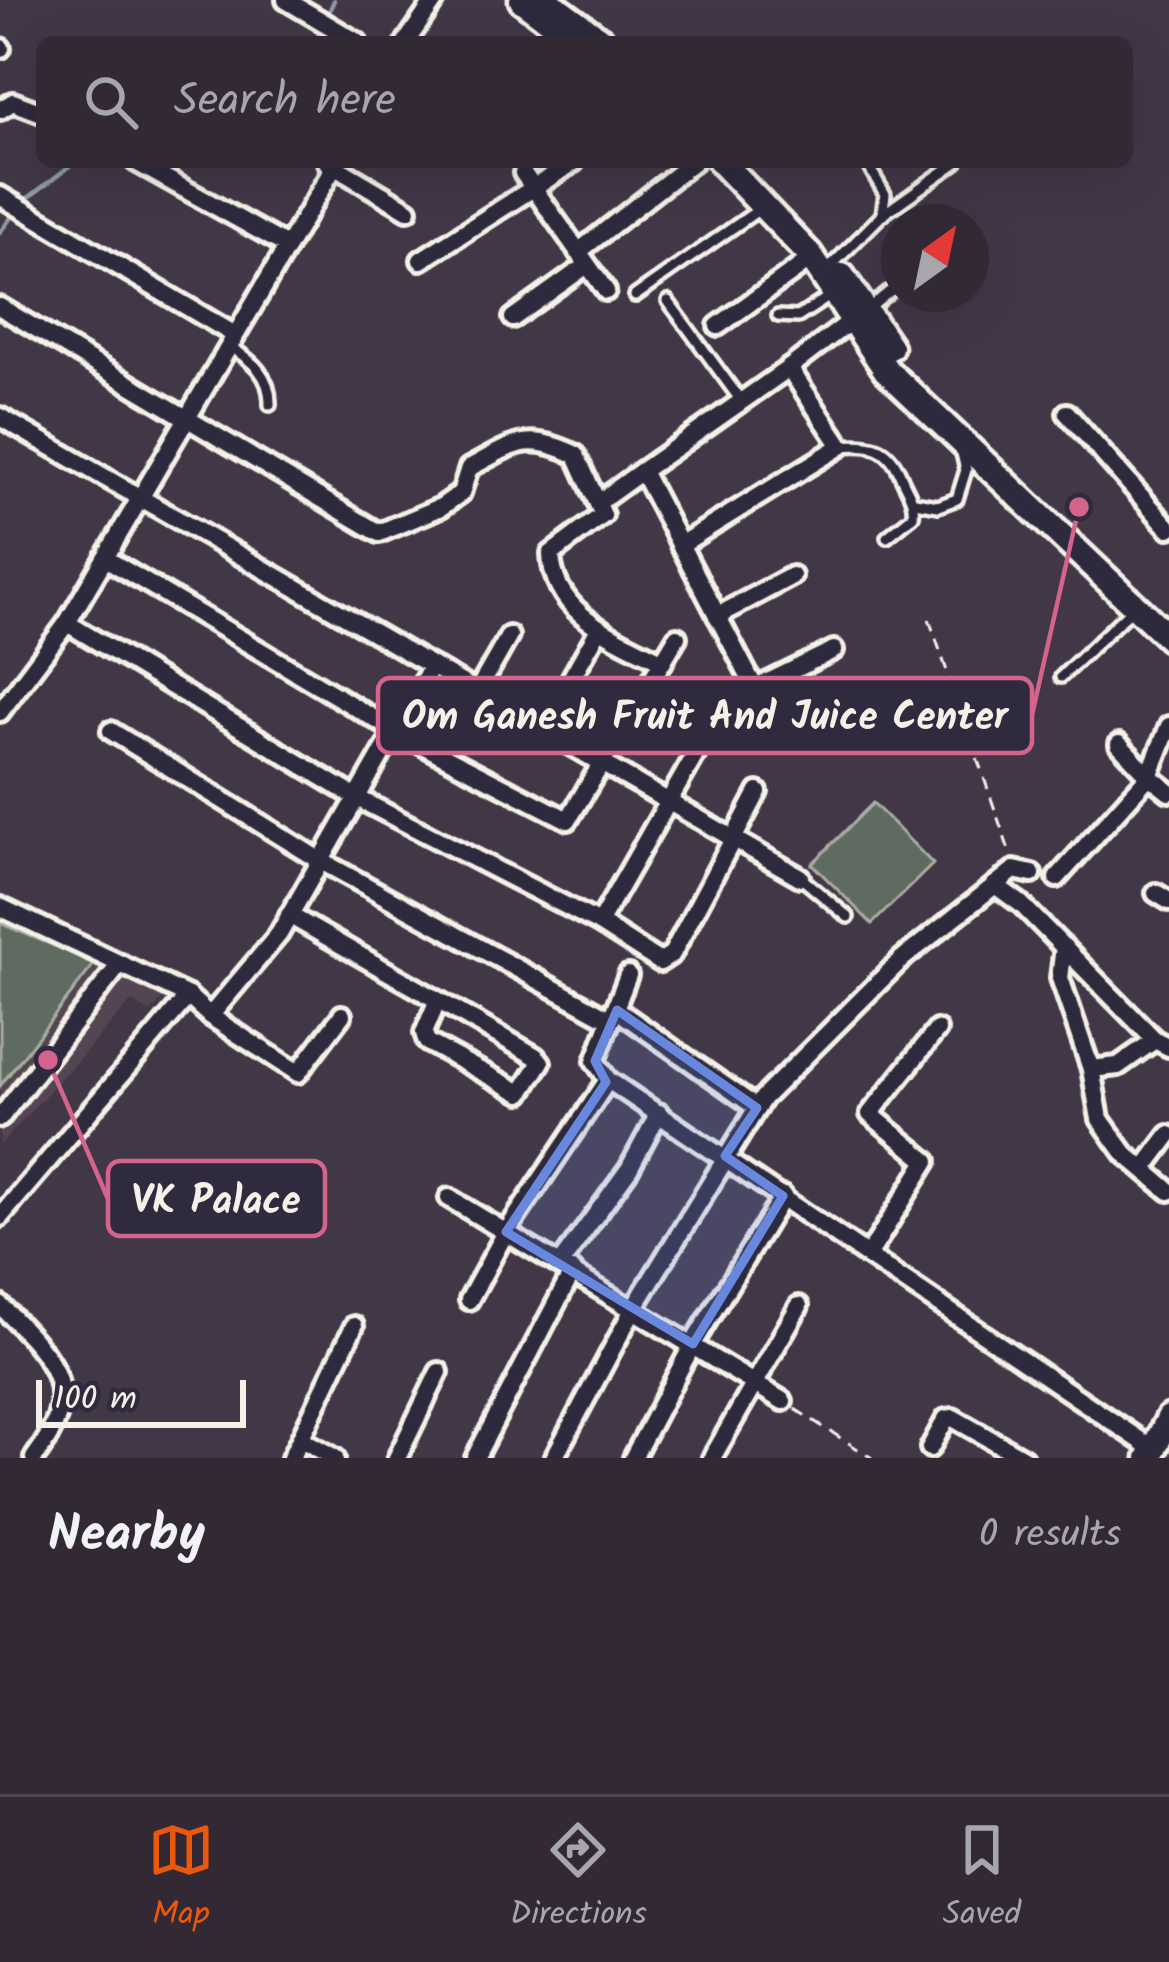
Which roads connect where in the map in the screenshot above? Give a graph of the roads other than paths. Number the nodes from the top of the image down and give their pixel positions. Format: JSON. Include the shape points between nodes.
{"nodes":[{"id":1,"x":286,"y":0,"type":"edge"},
{"id":2,"x":434,"y":0,"type":"edge"},
{"id":3,"x":522,"y":0,"type":"edge"},
{"id":4,"x":546,"y":0,"type":"edge"},
{"id":5,"x":347,"y":36,"type":"edge"},
{"id":6,"x":410,"y":36,"type":"edge"},
{"id":7,"x":570,"y":36,"type":"edge"},
{"id":8,"x":594,"y":36,"type":"edge"},
{"id":9,"x":0,"y":110,"type":"edge"},
{"id":10,"x":36,"y":111,"type":"edge"},
{"id":11,"x":147,"y":168,"type":"edge"},
{"id":12,"x":330,"y":168,"type":"edge"},
{"id":13,"x":341,"y":168,"type":"edge"},
{"id":14,"x":559,"y":168,"type":"edge"},
{"id":15,"x":686,"y":168,"type":"edge"},
{"id":16,"x":728,"y":168,"type":"edge"},
{"id":17,"x":747,"y":168,"type":"edge"},
{"id":18,"x":870,"y":168,"type":"edge"},
{"id":19,"x":949,"y":168,"type":"edge"},
{"id":20,"x":528,"y":181,"type":"junction"},
{"id":21,"x":14,"y":201,"type":"edge"},
{"id":22,"x":884,"y":204,"type":"edge"},
{"id":23,"x":898,"y":204,"type":"edge"},
{"id":24,"x":764,"y":206,"type":"junction"},
{"id":25,"x":408,"y":210,"type":"dead end"},
{"id":26,"x":881,"y":216,"type":"edge"},
{"id":27,"x":287,"y":246,"type":"junction"},
{"id":28,"x":583,"y":258,"type":"junction"},
{"id":29,"x":421,"y":260,"type":"dead end"},
{"id":30,"x":823,"y":261,"type":"junction"},
{"id":31,"x":606,"y":291,"type":"dead end"},
{"id":32,"x":835,"y":292,"type":"junction"},
{"id":33,"x":635,"y":296,"type":"dead end"},
{"id":34,"x":881,"y":298,"type":"edge"},
{"id":35,"x":668,"y":301,"type":"dead end"},
{"id":36,"x":0,"y":307,"type":"edge"},
{"id":37,"x":860,"y":314,"type":"junction"},
{"id":38,"x":778,"y":316,"type":"dead end"},
{"id":39,"x":513,"y":318,"type":"dead end"},
{"id":40,"x":718,"y":326,"type":"dead end"},
{"id":41,"x":232,"y":341,"type":"junction"},
{"id":42,"x":789,"y":368,"type":"junction"},
{"id":43,"x":739,"y":398,"type":"junction"},
{"id":44,"x":270,"y":406,"type":"dead end"},
{"id":45,"x":1067,"y":413,"type":"dead end"},
{"id":46,"x":0,"y":418,"type":"edge"},
{"id":47,"x":187,"y":419,"type":"junction"},
{"id":48,"x":959,"y":439,"type":"junction"},
{"id":49,"x":841,"y":446,"type":"junction"},
{"id":50,"x":642,"y":471,"type":"junction"},
{"id":51,"x":140,"y":498,"type":"junction"},
{"id":52,"x":598,"y":502,"type":"junction"},
{"id":53,"x":915,"y":502,"type":"junction"},
{"id":54,"x":1169,"y":528,"type":"edge"},
{"id":55,"x":887,"y":537,"type":"dead end"},
{"id":56,"x":680,"y":545,"type":"junction"},
{"id":57,"x":105,"y":558,"type":"junction"},
{"id":58,"x":792,"y":575,"type":"dead end"},
{"id":59,"x":1134,"y":607,"type":"junction"},
{"id":60,"x":717,"y":616,"type":"junction"},
{"id":61,"x":1169,"y":617,"type":"edge"},
{"id":62,"x":67,"y":623,"type":"junction"},
{"id":63,"x":599,"y":629,"type":"junction"},
{"id":64,"x":509,"y":636,"type":"dead end"},
{"id":65,"x":677,"y":637,"type":"dead end"},
{"id":66,"x":1169,"y":638,"type":"edge"},
{"id":67,"x":834,"y":650,"type":"dead end"},
{"id":68,"x":663,"y":662,"type":"junction"},
{"id":69,"x":432,"y":666,"type":"junction"},
{"id":70,"x":1060,"y":677,"type":"dead end"},
{"id":71,"x":754,"y":689,"type":"junction"},
{"id":72,"x":477,"y":692,"type":"junction"},
{"id":73,"x":0,"y":712,"type":"edge"},
{"id":74,"x":718,"y":715,"type":"dead end"},
{"id":75,"x":1169,"y":726,"type":"edge"},
{"id":76,"x":542,"y":730,"type":"junction"},
{"id":77,"x":111,"y":731,"type":"dead end"},
{"id":78,"x":395,"y":731,"type":"junction"},
{"id":79,"x":781,"y":737,"type":"dead end"},
{"id":80,"x":1119,"y":744,"type":"dead end"},
{"id":81,"x":603,"y":765,"type":"junction"},
{"id":82,"x":1148,"y":776,"type":"junction"},
{"id":83,"x":758,"y":792,"type":"dead end"},
{"id":84,"x":1169,"y":792,"type":"edge"},
{"id":85,"x":357,"y":798,"type":"junction"},
{"id":86,"x":668,"y":803,"type":"junction"},
{"id":87,"x":732,"y":841,"type":"junction"},
{"id":88,"x":321,"y":861,"type":"junction"},
{"id":89,"x":1023,"y":872,"type":"road end"},
{"id":90,"x":800,"y":877,"type":"joint"},
{"id":91,"x":1057,"y":878,"type":"dead end"},
{"id":92,"x":995,"y":885,"type":"junction"},
{"id":93,"x":0,"y":907,"type":"edge"},
{"id":94,"x":289,"y":915,"type":"junction"},
{"id":95,"x":848,"y":917,"type":"dead end"},
{"id":96,"x":599,"y":923,"type":"junction"},
{"id":97,"x":1064,"y":946,"type":"junction"},
{"id":98,"x":120,"y":964,"type":"junction"},
{"id":99,"x":628,"y":975,"type":"dead end"},
{"id":100,"x":188,"y":997,"type":"junction"},
{"id":101,"x":437,"y":1002,"type":"junction"},
{"id":102,"x":342,"y":1015,"type":"dead end"},
{"id":103,"x":614,"y":1015,"type":"junction"},
{"id":104,"x":210,"y":1016,"type":"junction"},
{"id":105,"x":937,"y":1030,"type":"dead end"},
{"id":106,"x":1162,"y":1044,"type":"edge"},
{"id":107,"x":1091,"y":1069,"type":"junction"},
{"id":108,"x":608,"y":1080,"type":"junction"},
{"id":109,"x":757,"y":1108,"type":"junction"},
{"id":110,"x":658,"y":1113,"type":"junction"},
{"id":111,"x":0,"y":1118,"type":"edge"},
{"id":112,"x":1169,"y":1135,"type":"edge"},
{"id":113,"x":725,"y":1156,"type":"junction"},
{"id":114,"x":1145,"y":1167,"type":"junction"},
{"id":115,"x":1169,"y":1191,"type":"edge"},
{"id":116,"x":783,"y":1196,"type":"junction"},
{"id":117,"x":449,"y":1198,"type":"dead end"},
{"id":118,"x":0,"y":1217,"type":"edge"},
{"id":119,"x":506,"y":1232,"type":"junction"},
{"id":120,"x":868,"y":1254,"type":"junction"},
{"id":121,"x":566,"y":1268,"type":"junction"},
{"id":122,"x":469,"y":1300,"type":"dead end"},
{"id":123,"x":0,"y":1305,"type":"edge"},
{"id":124,"x":799,"y":1306,"type":"dead end"},
{"id":125,"x":634,"y":1308,"type":"junction"},
{"id":126,"x":354,"y":1326,"type":"dead end"},
{"id":127,"x":692,"y":1344,"type":"junction"},
{"id":128,"x":439,"y":1372,"type":"dead end"},
{"id":129,"x":751,"y":1381,"type":"junction"},
{"id":130,"x":783,"y":1401,"type":"road end"},
{"id":131,"x":1169,"y":1418,"type":"edge"},
{"id":132,"x":301,"y":1439,"type":"junction"},
{"id":133,"x":930,"y":1448,"type":"dead end"},
{"id":134,"x":1151,"y":1454,"type":"edge"},
{"id":135,"x":34,"y":1458,"type":"edge"},
{"id":136,"x":291,"y":1458,"type":"edge"},
{"id":137,"x":335,"y":1458,"type":"edge"},
{"id":138,"x":397,"y":1458,"type":"edge"},
{"id":139,"x":475,"y":1458,"type":"edge"},
{"id":140,"x":554,"y":1458,"type":"edge"},
{"id":141,"x":633,"y":1458,"type":"edge"},
{"id":142,"x":712,"y":1458,"type":"edge"},
{"id":143,"x":1023,"y":1458,"type":"edge"}],
"edges":[{"from":1,"to":5,"type":"street"},
{"from":2,"to":6,"type":"street"},
{"from":3,"to":7,"type":"main road"},
{"from":4,"to":8,"type":"main road"},
{"from":9,"to":10,"type":"street","via":[[13,102]]},
{"from":11,"to":27,"type":"street"},
{"from":12,"to":27,"type":"street"},
{"from":13,"to":25,"type":"street"},
{"from":14,"to":20,"type":"street"},
{"from":15,"to":28,"type":"street"},
{"from":16,"to":24,"type":"main road"},
{"from":17,"to":30,"type":"main road"},
{"from":18,"to":22,"type":"lane"},
{"from":19,"to":23,"type":"lane"},
{"from":20,"to":28,"type":"street"},
{"from":20,"to":29,"type":"street"},
{"from":21,"to":41,"type":"street"},
{"from":24,"to":30,"type":"main road"},
{"from":24,"to":33,"type":"lane"},
{"from":26,"to":30,"type":"lane"},
{"from":27,"to":41,"type":"street"},
{"from":28,"to":31,"type":"street"},
{"from":28,"to":39,"type":"street"},
{"from":30,"to":32,"type":"main road"},
{"from":30,"to":37,"type":"main road"},
{"from":30,"to":40,"type":"street"},
{"from":32,"to":37,"type":"main road"},
{"from":32,"to":38,"type":"lane","via":[[798,317]]},
{"from":34,"to":37,"type":"lane"},
{"from":35,"to":43,"type":"lane"},
{"from":36,"to":47,"type":"street"},
{"from":37,"to":42,"type":"street"},
{"from":37,"to":48,"type":"main road","via":[[886,370]]},
{"from":37,"to":61,"type":"main road","via":[[898,361]]},
{"from":41,"to":44,"type":"lane","via":[[271,389]]},
{"from":41,"to":47,"type":"street"},
{"from":42,"to":43,"type":"street"},
{"from":42,"to":49,"type":"street"},
{"from":43,"to":50,"type":"street"},
{"from":45,"to":54,"type":"street"},
{"from":46,"to":51,"type":"street"},
{"from":47,"to":51,"type":"street"},
{"from":47,"to":52,"type":"street","via":[[379,532],[441,508],[461,493],[469,468],[518,442],[544,439],[576,454]]},
{"from":48,"to":53,"type":"lane","via":[[966,470],[957,500]]},
{"from":48,"to":59,"type":"main road"},
{"from":49,"to":53,"type":"lane","via":[[889,452]]},
{"from":49,"to":56,"type":"street"},
{"from":50,"to":52,"type":"street"},
{"from":50,"to":56,"type":"street"},
{"from":51,"to":57,"type":"street"},
{"from":51,"to":69,"type":"street"},
{"from":52,"to":63,"type":"street","via":[[600,519],[550,560],[571,607]]},
{"from":53,"to":55,"type":"lane","via":[[914,516]]},
{"from":56,"to":60,"type":"street"},
{"from":57,"to":62,"type":"street"},
{"from":57,"to":78,"type":"street"},
{"from":58,"to":60,"type":"street"},
{"from":59,"to":66,"type":"main road"},
{"from":59,"to":70,"type":"lane"},
{"from":60,"to":71,"type":"street"},
{"from":62,"to":73,"type":"street"},
{"from":62,"to":85,"type":"street"},
{"from":63,"to":68,"type":"street"},
{"from":63,"to":76,"type":"street"},
{"from":64,"to":72,"type":"street"},
{"from":65,"to":68,"type":"street"},
{"from":67,"to":71,"type":"street"},
{"from":68,"to":81,"type":"street"},
{"from":69,"to":72,"type":"street"},
{"from":69,"to":78,"type":"street"},
{"from":71,"to":79,"type":"street"},
{"from":72,"to":76,"type":"street"},
{"from":74,"to":86,"type":"street"},
{"from":75,"to":82,"type":"street"},
{"from":76,"to":81,"type":"street"},
{"from":77,"to":88,"type":"street"},
{"from":78,"to":81,"type":"street","via":[[562,819],[572,817]]},
{"from":78,"to":85,"type":"street"},
{"from":80,"to":82,"type":"street"},
{"from":81,"to":86,"type":"street"},
{"from":82,"to":84,"type":"street"},
{"from":82,"to":91,"type":"street"},
{"from":83,"to":87,"type":"street"},
{"from":85,"to":88,"type":"street"},
{"from":85,"to":96,"type":"street"},
{"from":86,"to":87,"type":"street"},
{"from":86,"to":96,"type":"street"},
{"from":87,"to":90,"type":"street"},
{"from":87,"to":96,"type":"street","via":[[666,961]]},
{"from":88,"to":94,"type":"street"},
{"from":88,"to":103,"type":"street"},
{"from":89,"to":92,"type":"street"},
{"from":90,"to":95,"type":"lane"},
{"from":92,"to":97,"type":"street"},
{"from":92,"to":109,"type":"street","via":[[902,958]]},
{"from":93,"to":98,"type":"street"},
{"from":94,"to":101,"type":"street"},
{"from":94,"to":104,"type":"street"},
{"from":97,"to":106,"type":"street"},
{"from":97,"to":107,"type":"street","via":[[1060,978]]},
{"from":98,"to":100,"type":"street"},
{"from":98,"to":111,"type":"street"},
{"from":99,"to":103,"type":"street"},
{"from":100,"to":104,"type":"street"},
{"from":100,"to":118,"type":"street"},
{"from":101,"to":101,"type":"street","via":[[542,1062],[521,1093],[427,1042]]},
{"from":102,"to":104,"type":"street","via":[[298,1073]]},
{"from":103,"to":108,"type":"street","via":[[595,1061]]},
{"from":103,"to":109,"type":"street"},
{"from":105,"to":120,"type":"street","via":[[870,1114],[928,1161]]},
{"from":106,"to":107,"type":"street","via":[[1118,1066]]},
{"from":107,"to":114,"type":"street","via":[[1100,1119]]},
{"from":108,"to":110,"type":"street"},
{"from":108,"to":119,"type":"street"},
{"from":109,"to":113,"type":"street"},
{"from":110,"to":113,"type":"street"},
{"from":110,"to":121,"type":"street"},
{"from":112,"to":114,"type":"street"},
{"from":113,"to":116,"type":"street"},
{"from":113,"to":125,"type":"street"},
{"from":114,"to":115,"type":"street"},
{"from":116,"to":120,"type":"street"},
{"from":116,"to":127,"type":"street"},
{"from":117,"to":119,"type":"street"},
{"from":119,"to":121,"type":"street"},
{"from":119,"to":122,"type":"street"},
{"from":120,"to":134,"type":"street"},
{"from":121,"to":125,"type":"street"},
{"from":121,"to":139,"type":"street"},
{"from":123,"to":135,"type":"street","via":[[46,1352],[61,1382],[62,1416]]},
{"from":124,"to":129,"type":"street"},
{"from":125,"to":127,"type":"street"},
{"from":125,"to":140,"type":"street"},
{"from":126,"to":132,"type":"street"},
{"from":127,"to":129,"type":"street"},
{"from":127,"to":141,"type":"street"},
{"from":128,"to":138,"type":"street"},
{"from":129,"to":130,"type":"street"},
{"from":129,"to":142,"type":"street"},
{"from":131,"to":134,"type":"main road"},
{"from":132,"to":136,"type":"street"},
{"from":132,"to":137,"type":"street"},
{"from":133,"to":143,"type":"street","via":[[953,1418]]}]}
